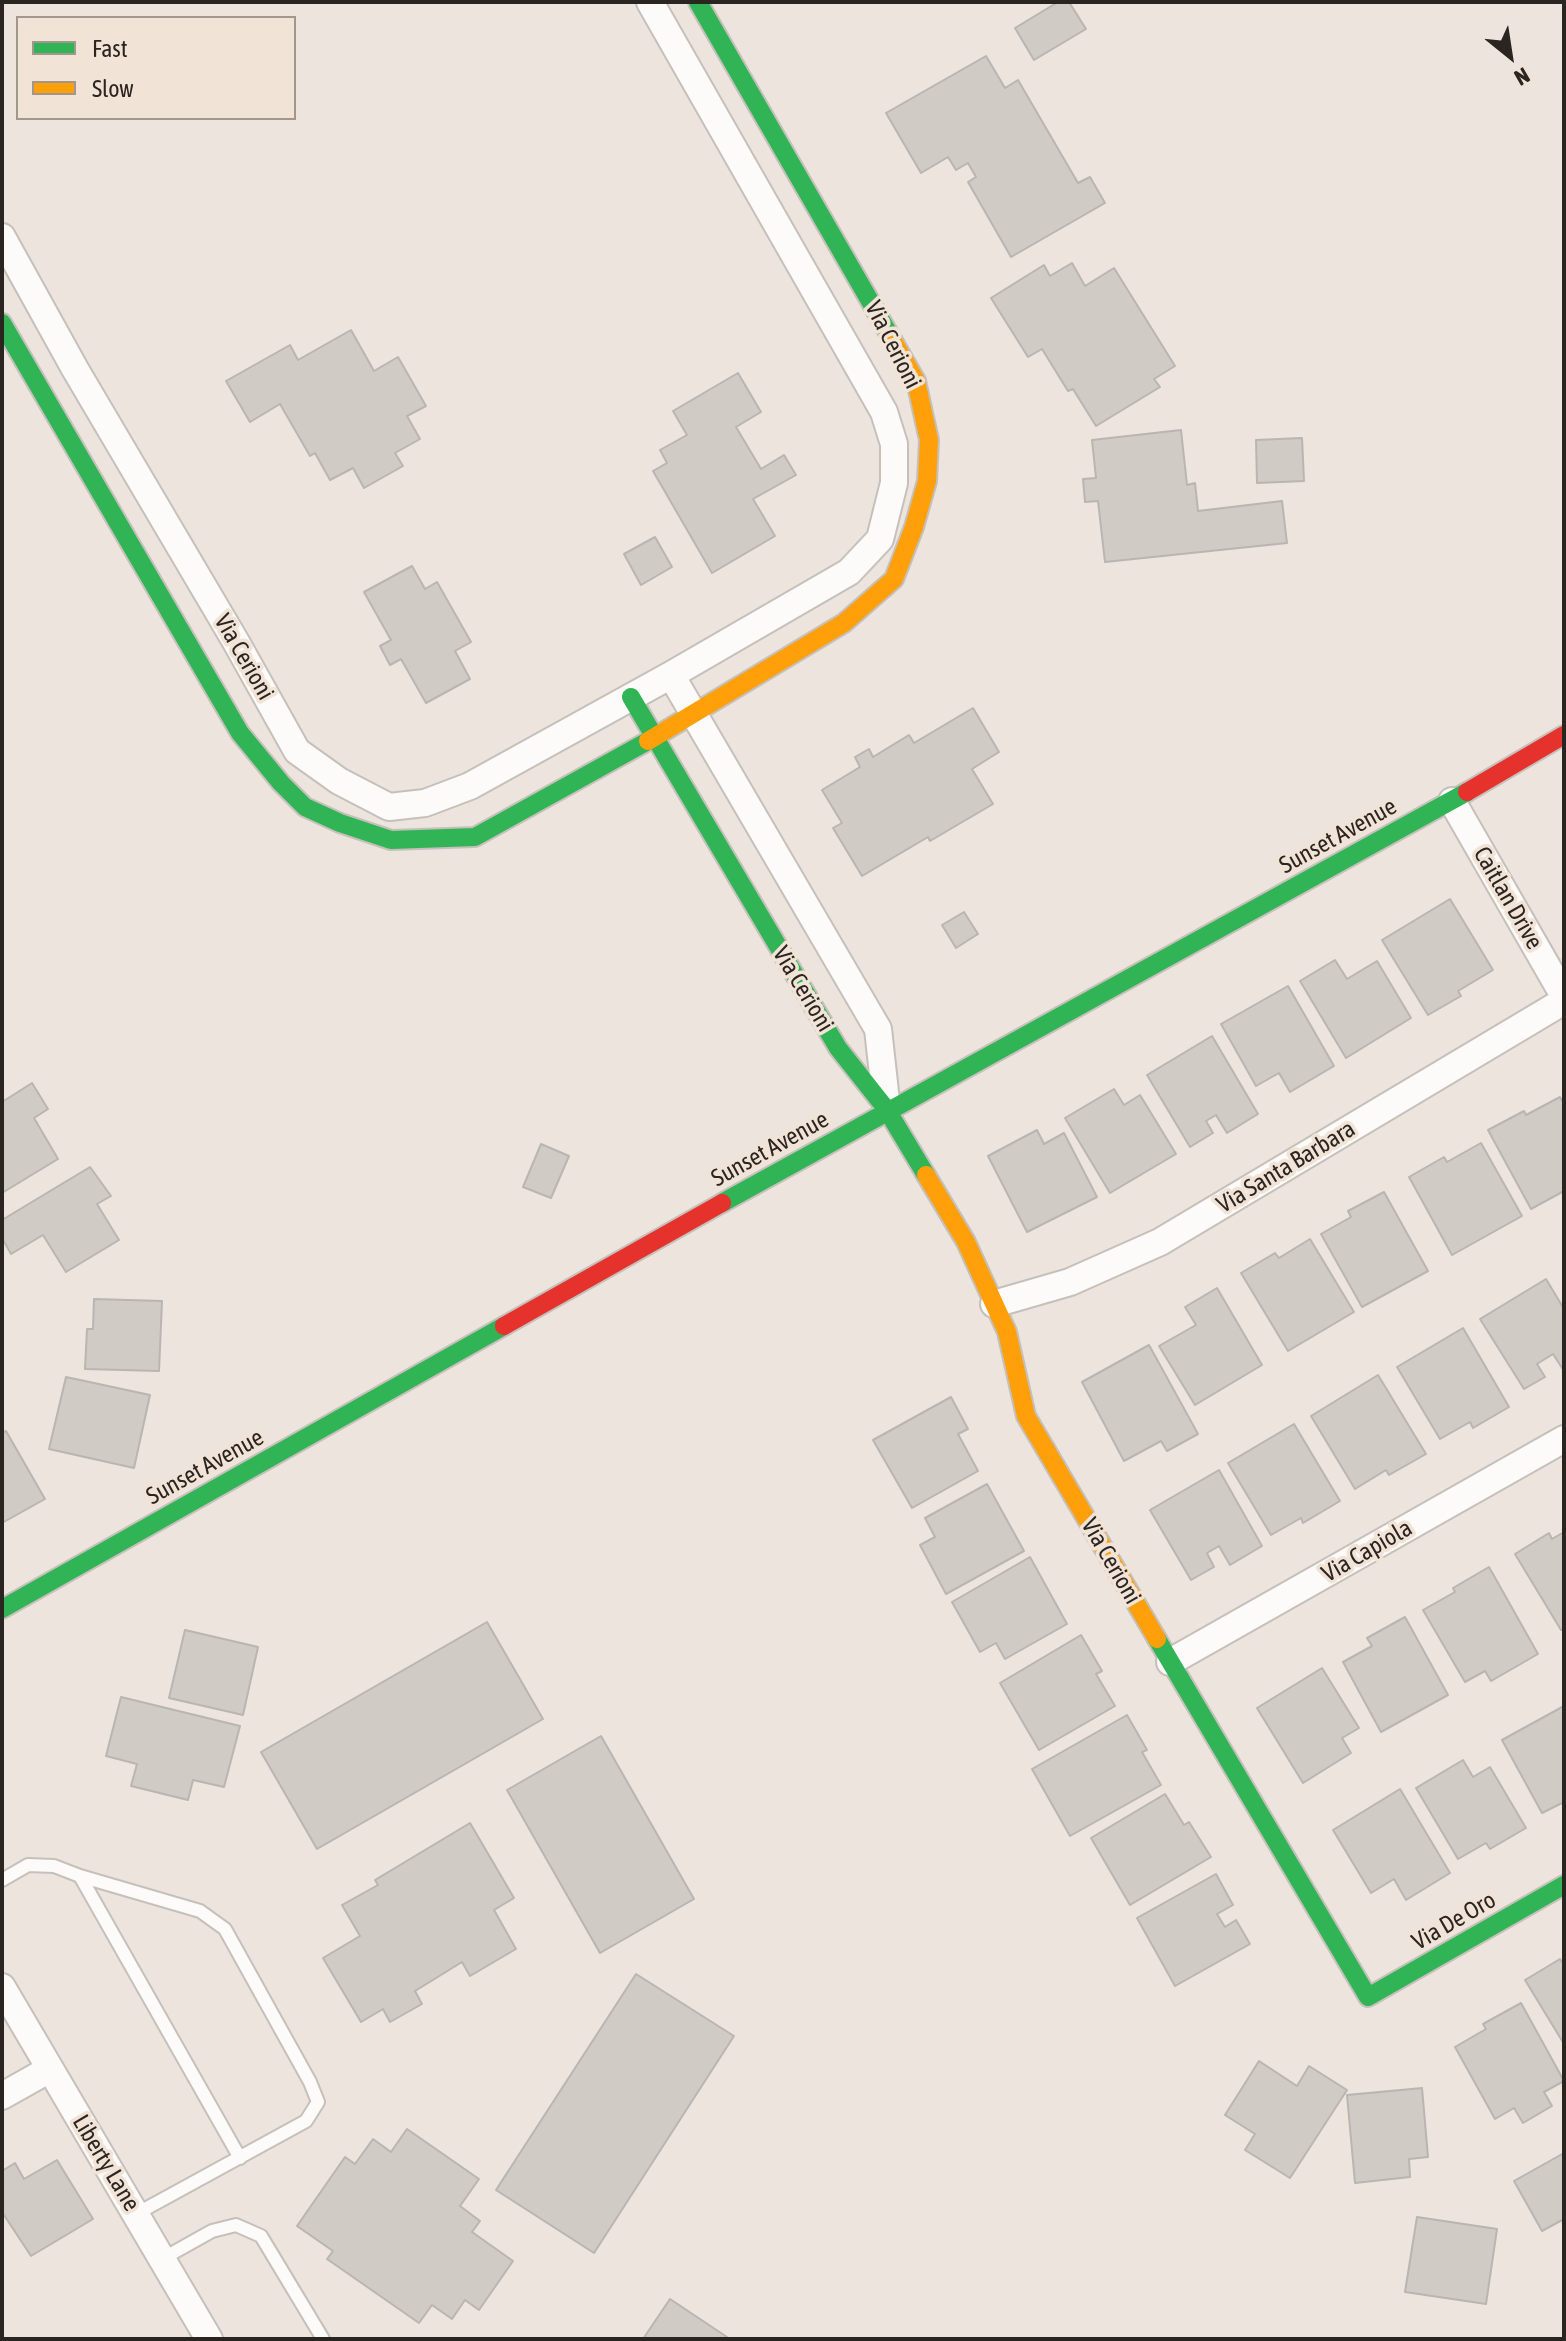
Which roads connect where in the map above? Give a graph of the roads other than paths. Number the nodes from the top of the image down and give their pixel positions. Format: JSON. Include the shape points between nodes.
{"nodes":[{"id":1,"x":650,"y":2,"type":"edge"},
{"id":2,"x":698,"y":2,"type":"edge"},
{"id":3,"x":2,"y":237,"type":"edge"},
{"id":4,"x":2,"y":323,"type":"edge"},
{"id":5,"x":671,"y":675,"type":"junction"},
{"id":6,"x":631,"y":697,"type":"junction"},
{"id":7,"x":694,"y":715,"type":"junction"},
{"id":8,"x":1564,"y":735,"type":"edge"},
{"id":9,"x":655,"y":737,"type":"junction"},
{"id":10,"x":1452,"y":801,"type":"junction"},
{"id":11,"x":1564,"y":998,"type":"edge"},
{"id":12,"x":887,"y":1110,"type":"junction"},
{"id":13,"x":994,"y":1304,"type":"junction"},
{"id":14,"x":1564,"y":1439,"type":"edge"},
{"id":15,"x":2,"y":1609,"type":"edge"},
{"id":16,"x":1170,"y":1662,"type":"junction"},
{"id":17,"x":80,"y":1876,"type":"junction"},
{"id":18,"x":2,"y":1880,"type":"edge"},
{"id":19,"x":1564,"y":1885,"type":"edge"},
{"id":20,"x":2,"y":1987,"type":"edge"},
{"id":21,"x":1368,"y":1997,"type":"joint"},
{"id":22,"x":50,"y":2069,"type":"junction"},
{"id":23,"x":2,"y":2096,"type":"edge"},
{"id":24,"x":240,"y":2158,"type":"junction"},
{"id":25,"x":136,"y":2214,"type":"junction"},
{"id":26,"x":162,"y":2259,"type":"junction"},
{"id":27,"x":209,"y":2339,"type":"edge"},
{"id":28,"x":323,"y":2339,"type":"edge"}],
"edges":[{"from":1,"to":5,"type":"street","name":"Via Cerioni","via":[[884,412],[894,444],[894,483],[880,539],[849,572]]},
{"from":2,"to":7,"type":"street","name":"Via Cerioni","via":[[916,381],[929,440],[927,481],[894,579],[844,623]]},
{"from":3,"to":6,"type":"street","name":"Via Cerioni","via":[[297,751],[307,759],[389,807],[425,803],[470,786]]},
{"from":4,"to":9,"type":"street","name":"Via Cerioni","via":[[240,733],[305,807],[391,840],[475,837]]},
{"from":5,"to":6,"type":"street","name":"Via Cerioni"},
{"from":5,"to":7,"type":"street","name":"Via Cerioni"},
{"from":6,"to":9,"type":"street","name":"Via Cerioni"},
{"from":7,"to":9,"type":"street","name":"Via Cerioni"},
{"from":7,"to":12,"type":"street","name":"Via Cerioni","via":[[878,1029]]},
{"from":8,"to":10,"type":"street","name":"Sunset Avenue"},
{"from":9,"to":12,"type":"street","name":"Via Cerioni","via":[[838,1048]]},
{"from":10,"to":11,"type":"street","name":"Caitlan Drive"},
{"from":10,"to":12,"type":"street","name":"Sunset Avenue"},
{"from":11,"to":13,"type":"street","name":"Via Santa Barbara","via":[[1160,1242],[1070,1282]]},
{"from":12,"to":13,"type":"street","name":"Via Cerioni","via":[[966,1242]]},
{"from":12,"to":15,"type":"street","name":"Sunset Avenue"},
{"from":13,"to":16,"type":"street","name":"Via Cerioni","via":[[1007,1332],[1026,1416]]},
{"from":14,"to":16,"type":"street","name":"Via Capiola"},
{"from":16,"to":21,"type":"street","name":"Via Cerioni"},
{"from":17,"to":18,"type":"lane","via":[[54,1866],[28,1865]]},
{"from":17,"to":24,"type":"lane"},
{"from":17,"to":24,"type":"lane","via":[[200,1911],[225,1929],[318,2102],[306,2121]]},
{"from":19,"to":21,"type":"street","name":"Via De Oro"},
{"from":20,"to":22,"type":"street","name":"Liberty Lane"},
{"from":22,"to":23,"type":"street"},
{"from":22,"to":25,"type":"street","name":"Liberty Lane"},
{"from":24,"to":25,"type":"lane"},
{"from":25,"to":26,"type":"street","name":"Liberty Lane"},
{"from":26,"to":27,"type":"street","name":"Liberty Lane"},
{"from":26,"to":28,"type":"lane","via":[[212,2231],[236,2225],[261,2236]]}]}
